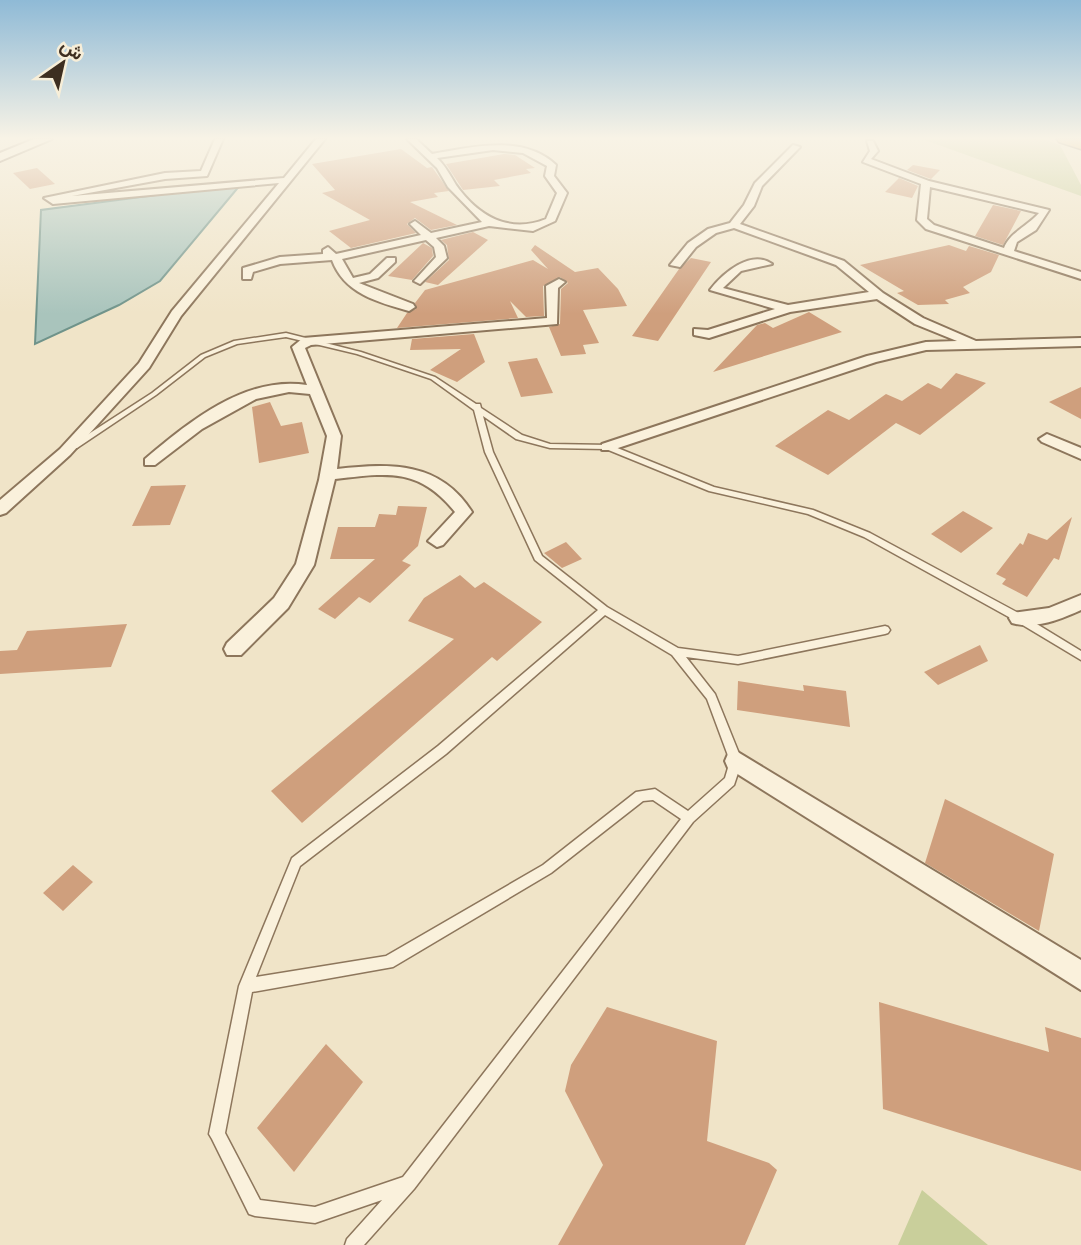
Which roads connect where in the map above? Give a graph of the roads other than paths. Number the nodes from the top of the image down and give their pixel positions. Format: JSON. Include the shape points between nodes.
{"nodes":[{"id":1,"x":54,"y":197,"type":"edge"},
{"id":2,"x":96,"y":197,"type":"edge"},
{"id":3,"x":273,"y":197,"type":"edge"},
{"id":4,"x":462,"y":197,"type":"edge"},
{"id":5,"x":560,"y":197,"type":"edge"},
{"id":6,"x":753,"y":197,"type":"edge"},
{"id":7,"x":924,"y":197,"type":"edge"},
{"id":8,"x":984,"y":197,"type":"edge"},
{"id":9,"x":489,"y":223,"type":"junction"},
{"id":10,"x":415,"y":224,"type":"dead end"},
{"id":11,"x":734,"y":225,"type":"junction"},
{"id":12,"x":429,"y":238,"type":"junction"},
{"id":13,"x":332,"y":245,"type":"dead end"},
{"id":14,"x":1008,"y":253,"type":"junction"},
{"id":15,"x":336,"y":257,"type":"junction"},
{"id":16,"x":391,"y":260,"type":"dead end"},
{"id":17,"x":767,"y":264,"type":"dead end"},
{"id":18,"x":676,"y":265,"type":"dead end"},
{"id":19,"x":247,"y":276,"type":"dead end"},
{"id":20,"x":1081,"y":276,"type":"edge"},
{"id":21,"x":420,"y":281,"type":"dead end"},
{"id":22,"x":349,"y":282,"type":"junction"},
{"id":23,"x":559,"y":282,"type":"dead end"},
{"id":24,"x":879,"y":295,"type":"junction"},
{"id":25,"x":409,"y":307,"type":"dead end"},
{"id":26,"x":788,"y":309,"type":"junction"},
{"id":27,"x":698,"y":332,"type":"dead end"},
{"id":28,"x":308,"y":341,"type":"junction"},
{"id":29,"x":1081,"y":342,"type":"edge"},
{"id":30,"x":974,"y":344,"type":"junction"},
{"id":31,"x":316,"y":391,"type":"junction"},
{"id":32,"x":477,"y":406,"type":"junction"},
{"id":33,"x":1047,"y":439,"type":"dead end"},
{"id":34,"x":607,"y":447,"type":"junction"},
{"id":35,"x":65,"y":452,"type":"junction"},
{"id":36,"x":1081,"y":454,"type":"edge"},
{"id":37,"x":150,"y":462,"type":"dead end"},
{"id":38,"x":328,"y":475,"type":"junction"},
{"id":39,"x":0,"y":509,"type":"edge"},
{"id":40,"x":437,"y":541,"type":"dead end"},
{"id":41,"x":1081,"y":602,"type":"edge"},
{"id":42,"x":604,"y":610,"type":"junction"},
{"id":43,"x":1018,"y":618,"type":"junction"},
{"id":44,"x":885,"y":630,"type":"dead end"},
{"id":45,"x":234,"y":649,"type":"dead end"},
{"id":46,"x":676,"y":652,"type":"junction"},
{"id":47,"x":1081,"y":656,"type":"edge"},
{"id":48,"x":736,"y":761,"type":"junction"},
{"id":49,"x":689,"y":818,"type":"junction"},
{"id":50,"x":1081,"y":976,"type":"edge"},
{"id":51,"x":246,"y":986,"type":"junction"},
{"id":52,"x":408,"y":1183,"type":"junction"},
{"id":53,"x":353,"y":1245,"type":"edge"}],
"edges":[{"from":1,"to":2,"type":"street","via":[[49,198]]},
{"from":3,"to":35,"type":"street","via":[[176,314],[144,365]]},
{"from":4,"to":9,"type":"street"},
{"from":5,"to":9,"type":"street","via":[[550,221],[533,228]]},
{"from":6,"to":11,"type":"street"},
{"from":7,"to":14,"type":"street","via":[[922,220],[930,227]]},
{"from":8,"to":14,"type":"street","via":[[1046,212],[1012,240]]},
{"from":9,"to":12,"type":"street"},
{"from":10,"to":12,"type":"street"},
{"from":11,"to":18,"type":"street","via":[[712,231],[692,245]]},
{"from":11,"to":24,"type":"street","via":[[840,263]]},
{"from":12,"to":15,"type":"street"},
{"from":12,"to":21,"type":"street","via":[[439,246],[442,258]]},
{"from":13,"to":15,"type":"street","via":[[326,252]]},
{"from":14,"to":20,"type":"street"},
{"from":15,"to":19,"type":"street","via":[[280,259],[247,270]]},
{"from":15,"to":22,"type":"street"},
{"from":16,"to":22,"type":"street","via":[[374,276]]},
{"from":17,"to":26,"type":"street","via":[[731,270],[716,290]]},
{"from":22,"to":25,"type":"street"},
{"from":23,"to":28,"type":"street","via":[[552,286],[552,321]]},
{"from":24,"to":26,"type":"street"},
{"from":24,"to":30,"type":"street","via":[[919,321]]},
{"from":26,"to":27,"type":"street","via":[[709,334]]},
{"from":28,"to":31,"type":"street","via":[[298,347]]},
{"from":28,"to":32,"type":"lane","via":[[433,378]]},
{"from":28,"to":35,"type":"lane","via":[[286,335],[236,342],[202,356],[154,394]]},
{"from":29,"to":30,"type":"street"},
{"from":30,"to":34,"type":"street","via":[[926,346],[872,359]]},
{"from":31,"to":37,"type":"street","via":[[289,388],[254,396],[212,416]]},
{"from":31,"to":38,"type":"street","via":[[334,436]]},
{"from":32,"to":34,"type":"lane","via":[[519,437],[550,446]]},
{"from":32,"to":42,"type":"lane","via":[[489,452],[538,558]]},
{"from":33,"to":36,"type":"street"},
{"from":34,"to":43,"type":"lane","via":[[712,489],[810,512],[867,535]]},
{"from":35,"to":39,"type":"street"},
{"from":38,"to":40,"type":"street","via":[[385,469],[424,473],[450,492],[464,512]]},
{"from":38,"to":45,"type":"street","via":[[305,565],[281,603]]},
{"from":41,"to":43,"type":"street","via":[[1051,615]]},
{"from":42,"to":46,"type":"lane"},
{"from":42,"to":51,"type":"lane","via":[[442,750],[296,862]]},
{"from":43,"to":47,"type":"lane"},
{"from":44,"to":46,"type":"lane","via":[[738,660]]},
{"from":46,"to":48,"type":"lane","via":[[711,697]]},
{"from":48,"to":49,"type":"lane","via":[[730,780]]},
{"from":48,"to":50,"type":"street"},
{"from":49,"to":51,"type":"lane","via":[[655,794],[640,796],[547,869],[388,962]]},
{"from":49,"to":52,"type":"lane"},
{"from":51,"to":52,"type":"lane","via":[[217,1134],[255,1208],[315,1215]]},
{"from":52,"to":53,"type":"lane"}]}
